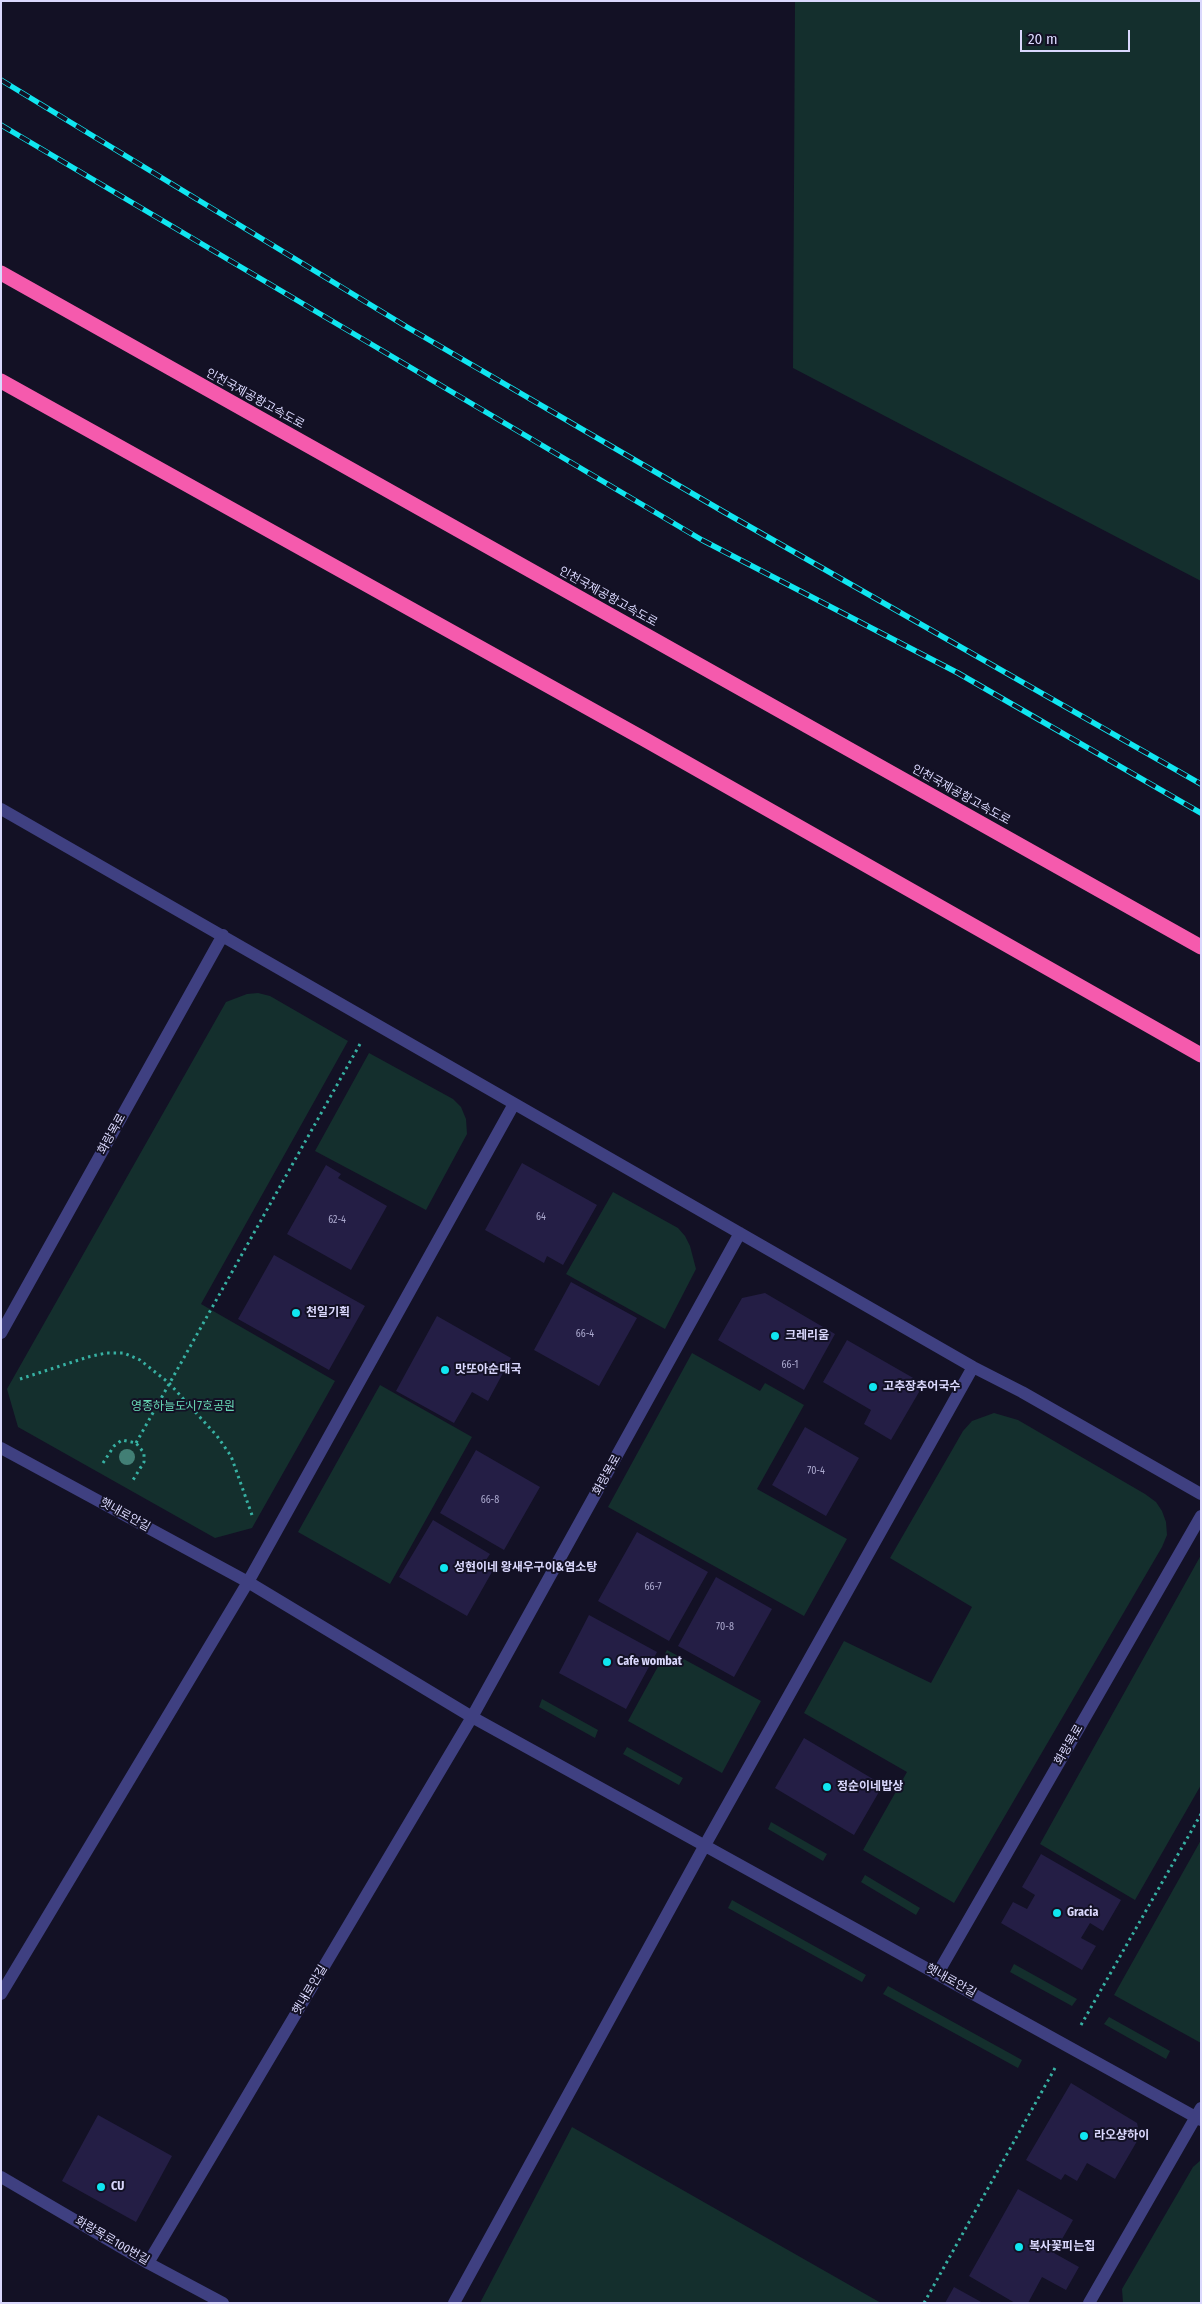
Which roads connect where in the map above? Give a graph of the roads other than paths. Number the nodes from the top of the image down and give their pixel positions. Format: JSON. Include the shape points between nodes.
{"nodes":[{"id":1,"x":1,"y":273,"type":"edge"},
{"id":2,"x":1,"y":381,"type":"edge"},
{"id":3,"x":1,"y":809,"type":"edge"},
{"id":4,"x":222,"y":935,"type":"junction"},
{"id":5,"x":1201,"y":947,"type":"edge"},
{"id":6,"x":1201,"y":1055,"type":"edge"},
{"id":7,"x":514,"y":1104,"type":"junction"},
{"id":8,"x":740,"y":1233,"type":"junction"},
{"id":9,"x":1,"y":1333,"type":"edge"},
{"id":10,"x":973,"y":1367,"type":"junction"},
{"id":11,"x":1,"y":1448,"type":"edge"},
{"id":12,"x":1201,"y":1494,"type":"edge"},
{"id":13,"x":1201,"y":1516,"type":"edge"},
{"id":14,"x":248,"y":1582,"type":"junction"},
{"id":15,"x":472,"y":1717,"type":"junction"},
{"id":16,"x":705,"y":1845,"type":"junction"},
{"id":17,"x":938,"y":1973,"type":"junction"},
{"id":18,"x":1,"y":1994,"type":"edge"},
{"id":19,"x":1199,"y":2115,"type":"edge"},
{"id":20,"x":1,"y":2177,"type":"edge"},
{"id":21,"x":148,"y":2263,"type":"junction"},
{"id":22,"x":223,"y":2303,"type":"edge"},
{"id":23,"x":454,"y":2303,"type":"edge"},
{"id":24,"x":1089,"y":2303,"type":"edge"}],
"edges":[{"from":1,"to":5,"type":"highway","name":"인천국제공항고속도로"},
{"from":2,"to":6,"type":"highway","via":[[644,739]]},
{"from":3,"to":4,"type":"street"},
{"from":4,"to":7,"type":"street"},
{"from":4,"to":9,"type":"street","name":"화랑목로"},
{"from":7,"to":8,"type":"street"},
{"from":7,"to":14,"type":"street"},
{"from":8,"to":10,"type":"street"},
{"from":8,"to":15,"type":"street","name":"화랑목로"},
{"from":10,"to":12,"type":"street"},
{"from":10,"to":16,"type":"street"},
{"from":11,"to":14,"type":"street","name":"햇내로안길"},
{"from":13,"to":17,"type":"street","name":"화랑목로"},
{"from":14,"to":15,"type":"street","name":"햇내로안길"},
{"from":14,"to":18,"type":"street"},
{"from":15,"to":16,"type":"street","name":"햇내로안길"},
{"from":15,"to":21,"type":"street","name":"햇내로안길"},
{"from":16,"to":17,"type":"street","name":"햇내로안길"},
{"from":16,"to":23,"type":"street"},
{"from":17,"to":19,"type":"street","name":"햇내로안길"},
{"from":19,"to":24,"type":"street","name":"햇내로안길"},
{"from":20,"to":21,"type":"street","name":"화랑목로100번길"},
{"from":21,"to":22,"type":"street","name":"화랑목로100번길"}]}
